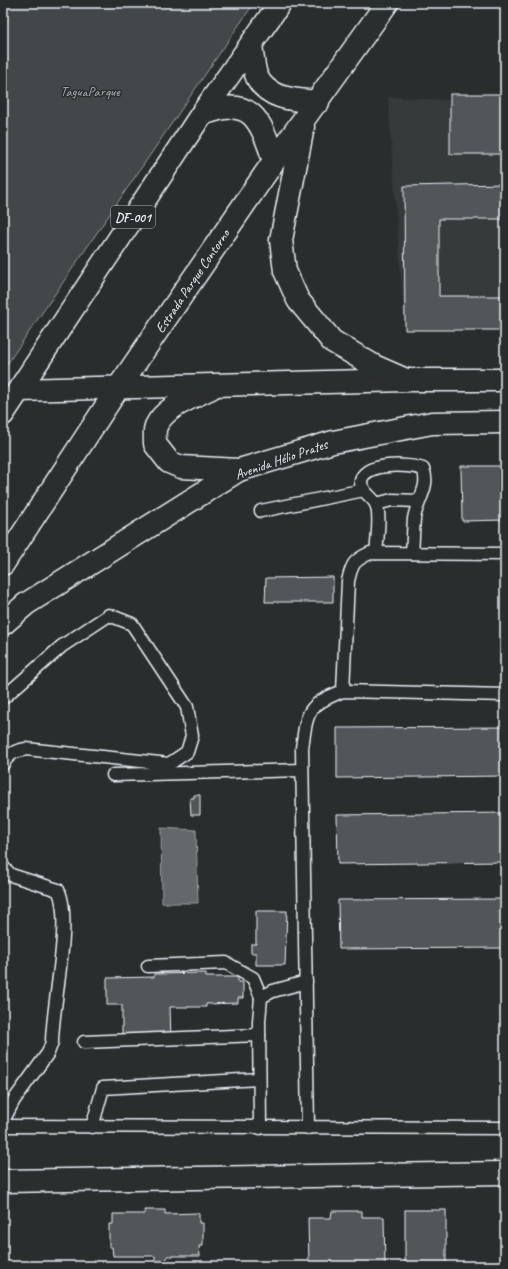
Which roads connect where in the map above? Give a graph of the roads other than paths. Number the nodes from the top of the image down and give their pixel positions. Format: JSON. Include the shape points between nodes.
{"nodes":[{"id":1,"x":280,"y":3,"type":"edge"},
{"id":2,"x":388,"y":3,"type":"edge"},
{"id":3,"x":251,"y":46,"type":"junction"},
{"id":4,"x":318,"y":102,"type":"junction"},
{"id":5,"x":201,"y":115,"type":"junction"},
{"id":6,"x":304,"y":122,"type":"junction"},
{"id":7,"x":274,"y":161,"type":"junction"},
{"id":8,"x":406,"y":380,"type":"junction"},
{"id":9,"x":505,"y":380,"type":"edge"},
{"id":10,"x":216,"y":386,"type":"junction"},
{"id":11,"x":118,"y":388,"type":"junction"},
{"id":12,"x":19,"y":390,"type":"junction"},
{"id":13,"x":3,"y":414,"type":"edge"},
{"id":14,"x":505,"y":422,"type":"edge"},
{"id":15,"x":239,"y":470,"type":"junction"},
{"id":16,"x":364,"y":490,"type":"junction"},
{"id":17,"x":418,"y":501,"type":"junction"},
{"id":18,"x":376,"y":504,"type":"junction"},
{"id":19,"x":261,"y":511,"type":"dead end"},
{"id":20,"x":412,"y":553,"type":"junction"},
{"id":21,"x":376,"y":554,"type":"junction"},
{"id":22,"x":505,"y":554,"type":"edge"},
{"id":23,"x":3,"y":564,"type":"edge"},
{"id":24,"x":3,"y":624,"type":"edge"},
{"id":25,"x":343,"y":691,"type":"junction"},
{"id":26,"x":505,"y":695,"type":"edge"},
{"id":27,"x":3,"y":698,"type":"edge"},
{"id":28,"x":4,"y":760,"type":"edge"},
{"id":29,"x":302,"y":770,"type":"junction"},
{"id":30,"x":112,"y":775,"type":"dead end"},
{"id":31,"x":3,"y":867,"type":"edge"},
{"id":32,"x":148,"y":966,"type":"dead end"},
{"id":33,"x":306,"y":982,"type":"junction"},
{"id":34,"x":261,"y":997,"type":"junction"},
{"id":35,"x":259,"y":1035,"type":"junction"},
{"id":36,"x":84,"y":1042,"type":"dead end"},
{"id":37,"x":259,"y":1079,"type":"junction"},
{"id":38,"x":3,"y":1121,"type":"edge"},
{"id":39,"x":3,"y":1126,"type":"edge"},
{"id":40,"x":92,"y":1127,"type":"junction"},
{"id":41,"x":260,"y":1128,"type":"junction"},
{"id":42,"x":308,"y":1128,"type":"junction"},
{"id":43,"x":505,"y":1128,"type":"edge"},
{"id":44,"x":505,"y":1173,"type":"edge"},
{"id":45,"x":3,"y":1181,"type":"edge"}],
"edges":[{"from":1,"to":3,"type":"main road","number":"DF-001"},
{"from":2,"to":4,"type":"main road","name":"Estrada Parque Contorno"},
{"from":3,"to":4,"type":"main road","via":[[257,77],[272,93],[294,100]]},
{"from":3,"to":5,"type":"main road","number":"DF-001"},
{"from":4,"to":6,"type":"main road","name":"Estrada Parque Contorno"},
{"from":5,"to":7,"type":"main road","via":[[228,106],[249,113],[263,130]]},
{"from":5,"to":12,"type":"main road","number":"DF-001"},
{"from":6,"to":7,"type":"main road","name":"Estrada Parque Contorno"},
{"from":6,"to":8,"type":"main road","via":[[281,240],[285,271],[298,300],[332,341],[374,366]]},
{"from":7,"to":11,"type":"main road","name":"Estrada Parque Contorno"},
{"from":8,"to":9,"type":"main road"},
{"from":8,"to":10,"type":"main road"},
{"from":10,"to":11,"type":"main road"},
{"from":10,"to":15,"type":"main road","via":[[171,408],[156,427],[155,444],[169,462],[181,467]]},
{"from":11,"to":12,"type":"main road"},
{"from":11,"to":23,"type":"main road","name":"Estrada Parque Contorno"},
{"from":12,"to":13,"type":"main road","number":"DF-001"},
{"from":14,"to":15,"type":"main road","name":"Avenida Hélio Prates","via":[[432,424],[386,432],[333,442]]},
{"from":15,"to":24,"type":"main road","name":"Avenida Hélio Prates","via":[[26,604]]},
{"from":16,"to":17,"type":"lane","via":[[361,479],[366,472],[385,466],[417,467],[423,469],[426,476],[425,488]]},
{"from":16,"to":18,"type":"lane"},
{"from":16,"to":19,"type":"lane"},
{"from":17,"to":18,"type":"lane","via":[[392,500]]},
{"from":17,"to":20,"type":"lane","via":[[414,518]]},
{"from":18,"to":21,"type":"lane"},
{"from":20,"to":21,"type":"lane"},
{"from":20,"to":22,"type":"lane"},
{"from":21,"to":25,"type":"lane","via":[[364,556],[353,564],[348,581]]},
{"from":25,"to":26,"type":"lane"},
{"from":25,"to":29,"type":"lane","via":[[321,700],[306,717]]},
{"from":27,"to":28,"type":"lane","via":[[62,646],[109,615],[132,624],[187,708],[192,736],[187,752],[169,764],[26,749],[14,752]]},
{"from":29,"to":30,"type":"lane"},
{"from":29,"to":33,"type":"lane"},
{"from":31,"to":38,"type":"lane","via":[[11,875],[58,890],[62,898],[63,937],[52,1042],[48,1053],[14,1100]]},
{"from":32,"to":34,"type":"lane","via":[[226,963],[253,978]]},
{"from":33,"to":34,"type":"lane"},
{"from":33,"to":42,"type":"lane"},
{"from":34,"to":35,"type":"lane"},
{"from":35,"to":36,"type":"lane"},
{"from":35,"to":37,"type":"lane"},
{"from":37,"to":40,"type":"lane","via":[[104,1088]]},
{"from":37,"to":41,"type":"lane"},
{"from":39,"to":40,"type":"lane"},
{"from":40,"to":41,"type":"lane"},
{"from":41,"to":42,"type":"lane"},
{"from":42,"to":43,"type":"lane"},
{"from":44,"to":45,"type":"main road"}]}
